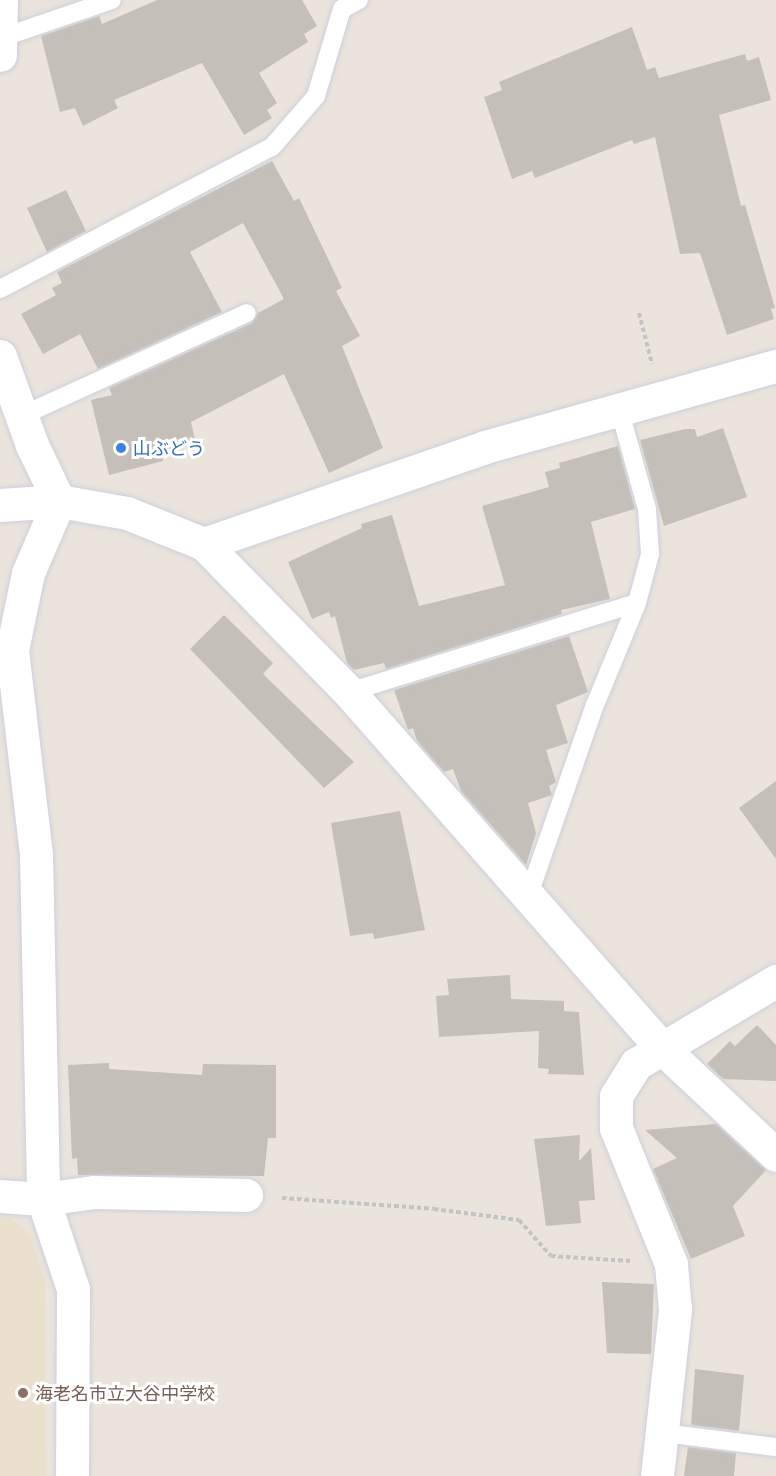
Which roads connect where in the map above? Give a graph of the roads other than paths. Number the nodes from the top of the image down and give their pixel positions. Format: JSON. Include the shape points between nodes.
{"nodes":[{"id":1,"x":1,"y":0,"type":"edge"},
{"id":2,"x":112,"y":0,"type":"edge"},
{"id":3,"x":359,"y":0,"type":"edge"},
{"id":4,"x":1,"y":46,"type":"edge"},
{"id":5,"x":0,"y":289,"type":"edge"},
{"id":6,"x":246,"y":313,"type":"dead end"},
{"id":7,"x":0,"y":356,"type":"edge"},
{"id":8,"x":776,"y":366,"type":"edge"},
{"id":9,"x":619,"y":408,"type":"junction"},
{"id":10,"x":21,"y":416,"type":"junction"},
{"id":11,"x":59,"y":501,"type":"junction"},
{"id":12,"x":0,"y":505,"type":"edge"},
{"id":13,"x":204,"y":544,"type":"junction"},
{"id":14,"x":637,"y":603,"type":"junction"},
{"id":15,"x":349,"y":692,"type":"junction"},
{"id":16,"x":528,"y":897,"type":"junction"},
{"id":17,"x":776,"y":981,"type":"edge"},
{"id":18,"x":662,"y":1048,"type":"junction"},
{"id":19,"x":776,"y":1155,"type":"edge"},
{"id":20,"x":246,"y":1195,"type":"road end"},
{"id":21,"x":0,"y":1196,"type":"edge"},
{"id":22,"x":43,"y":1199,"type":"junction"},
{"id":23,"x":663,"y":1433,"type":"junction"},
{"id":24,"x":776,"y":1447,"type":"edge"},
{"id":25,"x":72,"y":1476,"type":"edge"},
{"id":26,"x":657,"y":1476,"type":"edge"}],
"edges":[{"from":1,"to":4,"type":"street"},
{"from":2,"to":4,"type":"lane"},
{"from":3,"to":5,"type":"lane","via":[[342,9],[316,96],[272,147]]},
{"from":6,"to":10,"type":"lane"},
{"from":7,"to":10,"type":"street"},
{"from":8,"to":9,"type":"street"},
{"from":9,"to":13,"type":"street","via":[[485,447]]},
{"from":9,"to":14,"type":"lane","via":[[647,509],[650,554]]},
{"from":10,"to":11,"type":"street"},
{"from":11,"to":12,"type":"street"},
{"from":11,"to":13,"type":"street","via":[[127,513]]},
{"from":11,"to":22,"type":"street","via":[[28,573],[12,650],[36,855]]},
{"from":13,"to":15,"type":"street"},
{"from":14,"to":15,"type":"lane"},
{"from":14,"to":16,"type":"lane","via":[[595,705]]},
{"from":15,"to":16,"type":"street"},
{"from":16,"to":18,"type":"street"},
{"from":17,"to":18,"type":"street"},
{"from":18,"to":19,"type":"street"},
{"from":18,"to":23,"type":"street","via":[[636,1064],[616,1096],[616,1128],[671,1264],[675,1309]]},
{"from":20,"to":22,"type":"street","via":[[94,1192]]},
{"from":21,"to":22,"type":"street"},
{"from":22,"to":25,"type":"street","via":[[73,1289]]},
{"from":23,"to":24,"type":"lane"},
{"from":23,"to":26,"type":"street"}]}
